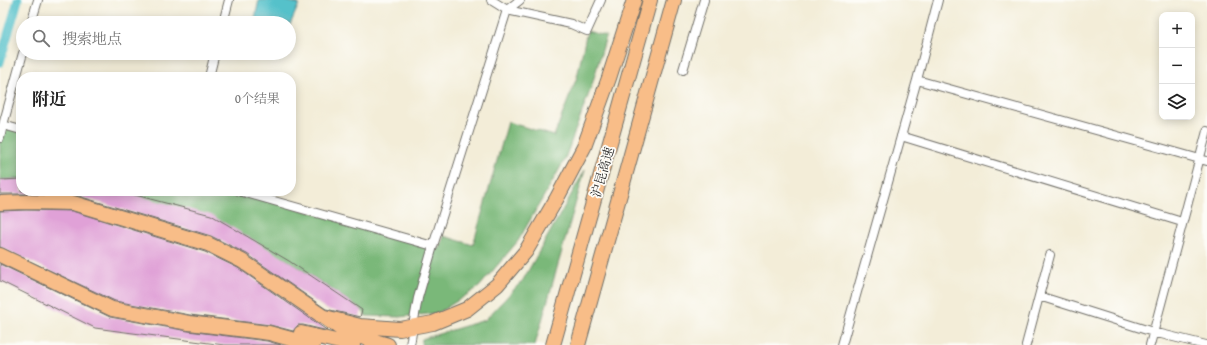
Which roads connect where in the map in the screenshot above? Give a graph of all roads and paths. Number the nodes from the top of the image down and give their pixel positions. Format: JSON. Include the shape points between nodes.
{"nodes":[{"id":1,"x":38,"y":0,"type":"edge"},
{"id":2,"x":229,"y":0,"type":"edge"},
{"id":3,"x":491,"y":0,"type":"edge"},
{"id":4,"x":520,"y":0,"type":"edge"},
{"id":5,"x":601,"y":0,"type":"edge"},
{"id":6,"x":634,"y":0,"type":"edge"},
{"id":7,"x":650,"y":0,"type":"edge"},
{"id":8,"x":674,"y":0,"type":"edge"},
{"id":9,"x":704,"y":0,"type":"edge"},
{"id":10,"x":938,"y":0,"type":"edge"},
{"id":11,"x":507,"y":10,"type":"junction"},
{"id":12,"x":33,"y":16,"type":"edge"},
{"id":13,"x":225,"y":16,"type":"edge"},
{"id":14,"x":21,"y":60,"type":"edge"},
{"id":15,"x":213,"y":60,"type":"edge"},
{"id":16,"x":683,"y":70,"type":"dead end"},
{"id":17,"x":18,"y":72,"type":"edge"},
{"id":18,"x":210,"y":72,"type":"edge"},
{"id":19,"x":16,"y":78,"type":"edge"},
{"id":20,"x":917,"y":80,"type":"junction"},
{"id":21,"x":3,"y":125,"type":"junction"},
{"id":22,"x":16,"y":129,"type":"edge"},
{"id":23,"x":1207,"y":131,"type":"edge"},
{"id":24,"x":901,"y":136,"type":"junction"},
{"id":25,"x":0,"y":138,"type":"edge"},
{"id":26,"x":1203,"y":160,"type":"edge"},
{"id":27,"x":257,"y":196,"type":"edge"},
{"id":28,"x":0,"y":203,"type":"edge"},
{"id":29,"x":1182,"y":222,"type":"junction"},
{"id":30,"x":433,"y":246,"type":"junction"},
{"id":31,"x":0,"y":255,"type":"edge"},
{"id":32,"x":1050,"y":255,"type":"dead end"},
{"id":33,"x":1039,"y":296,"type":"junction"},
{"id":34,"x":321,"y":316,"type":"junction"},
{"id":35,"x":414,"y":320,"type":"dead end"},
{"id":36,"x":1153,"y":332,"type":"junction"},
{"id":37,"x":269,"y":333,"type":"junction"},
{"id":38,"x":412,"y":333,"type":"dead end"},
{"id":39,"x":313,"y":345,"type":"edge"},
{"id":40,"x":353,"y":345,"type":"edge"},
{"id":41,"x":388,"y":345,"type":"edge"},
{"id":42,"x":410,"y":345,"type":"edge"},
{"id":43,"x":553,"y":345,"type":"edge"},
{"id":44,"x":578,"y":345,"type":"edge"},
{"id":45,"x":842,"y":345,"type":"edge"},
{"id":46,"x":1026,"y":345,"type":"edge"},
{"id":47,"x":1150,"y":345,"type":"edge"},
{"id":48,"x":1206,"y":345,"type":"edge"}],
"edges":[{"from":1,"to":12,"type":"street"},
{"from":2,"to":13,"type":"street"},
{"from":3,"to":11,"type":"street"},
{"from":4,"to":11,"type":"street"},
{"from":5,"to":11,"type":"street","via":[[587,31],[571,24]]},
{"from":6,"to":34,"type":"highway","via":[[584,147],[526,251],[497,285],[467,309],[433,323],[400,329],[360,326]]},
{"from":7,"to":43,"type":"highway","name":"沪昆高速"},
{"from":8,"to":44,"type":"highway","name":"沪昆高速"},
{"from":9,"to":16,"type":"street"},
{"from":10,"to":20,"type":"street"},
{"from":11,"to":30,"type":"street"},
{"from":14,"to":17,"type":"street"},
{"from":15,"to":18,"type":"street"},
{"from":19,"to":21,"type":"street"},
{"from":20,"to":24,"type":"street"},
{"from":20,"to":26,"type":"street"},
{"from":21,"to":22,"type":"street"},
{"from":21,"to":25,"type":"street"},
{"from":23,"to":26,"type":"street"},
{"from":24,"to":29,"type":"street"},
{"from":24,"to":45,"type":"street"},
{"from":26,"to":29,"type":"street"},
{"from":27,"to":30,"type":"street"},
{"from":28,"to":34,"type":"highway","via":[[73,203],[208,244],[242,261]]},
{"from":29,"to":36,"type":"street"},
{"from":30,"to":35,"type":"street"},
{"from":31,"to":37,"type":"highway","via":[[112,308],[189,323]]},
{"from":32,"to":33,"type":"street"},
{"from":33,"to":36,"type":"street"},
{"from":33,"to":46,"type":"street"},
{"from":34,"to":41,"type":"highway","via":[[351,334]]},
{"from":36,"to":47,"type":"street"},
{"from":36,"to":48,"type":"street"},
{"from":37,"to":39,"type":"highway"},
{"from":37,"to":40,"type":"highway","via":[[292,331]]},
{"from":38,"to":42,"type":"street"}]}
